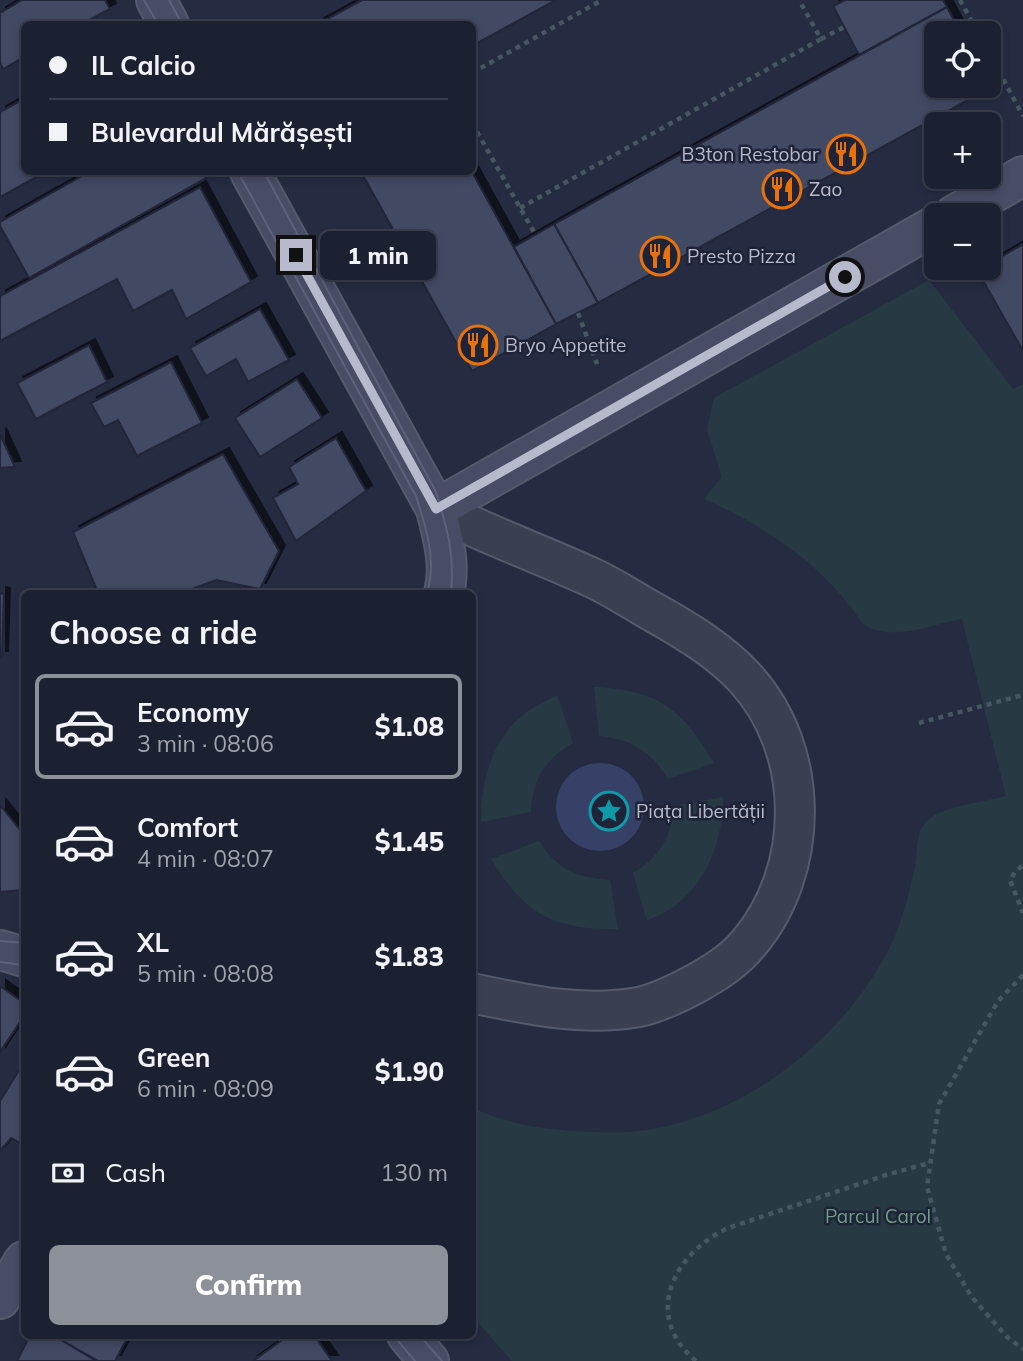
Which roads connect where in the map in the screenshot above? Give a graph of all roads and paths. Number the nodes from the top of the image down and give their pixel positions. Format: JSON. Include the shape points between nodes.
{"nodes":[{"id":1,"x":156,"y":0,"type":"edge"},
{"id":2,"x":602,"y":0,"type":"edge"},
{"id":3,"x":799,"y":0,"type":"edge"},
{"id":4,"x":960,"y":0,"type":"edge"},
{"id":5,"x":167,"y":21,"type":"edge"},
{"id":6,"x":971,"y":21,"type":"edge"},
{"id":7,"x":844,"y":27,"type":"dead end"},
{"id":8,"x":821,"y":39,"type":"junction"},
{"id":9,"x":476,"y":71,"type":"edge"},
{"id":10,"x":1001,"y":75,"type":"edge"},
{"id":11,"x":1023,"y":116,"type":"edge"},
{"id":12,"x":476,"y":130,"type":"edge"},
{"id":13,"x":252,"y":175,"type":"edge"},
{"id":14,"x":1023,"y":176,"type":"edge"},
{"id":15,"x":975,"y":203,"type":"edge"},
{"id":16,"x":520,"y":208,"type":"junction"},
{"id":17,"x":924,"y":232,"type":"edge"},
{"id":18,"x":535,"y":234,"type":"dead end"},
{"id":19,"x":578,"y":313,"type":"dead end"},
{"id":20,"x":597,"y":364,"type":"dead end"},
{"id":21,"x":436,"y":509,"type":"junction"},
{"id":22,"x":445,"y":590,"type":"edge"},
{"id":23,"x":1023,"y":695,"type":"edge"},
{"id":24,"x":919,"y":723,"type":"dead end"},
{"id":25,"x":1022,"y":866,"type":"edge"},
{"id":26,"x":1023,"y":913,"type":"edge"},
{"id":27,"x":0,"y":950,"type":"edge"},
{"id":28,"x":21,"y":956,"type":"edge"},
{"id":29,"x":1023,"y":975,"type":"edge"},
{"id":30,"x":476,"y":994,"type":"edge"},
{"id":31,"x":929,"y":1163,"type":"junction"},
{"id":32,"x":21,"y":1266,"type":"edge"},
{"id":33,"x":0,"y":1299,"type":"edge"},
{"id":34,"x":410,"y":1339,"type":"edge"},
{"id":35,"x":1023,"y":1349,"type":"edge"},
{"id":36,"x":429,"y":1361,"type":"edge"},
{"id":37,"x":696,"y":1361,"type":"edge"}],
"edges":[{"from":1,"to":5,"type":"street"},
{"from":2,"to":9,"type":"path"},
{"from":3,"to":8,"type":"path"},
{"from":4,"to":6,"type":"path"},
{"from":7,"to":8,"type":"path"},
{"from":8,"to":16,"type":"path"},
{"from":10,"to":11,"type":"path"},
{"from":12,"to":16,"type":"path"},
{"from":13,"to":21,"type":"street"},
{"from":14,"to":15,"type":"street"},
{"from":16,"to":18,"type":"path"},
{"from":17,"to":21,"type":"street"},
{"from":19,"to":20,"type":"path"},
{"from":21,"to":22,"type":"street","via":[[446,550]]},
{"from":21,"to":30,"type":"street","via":[[598,581],[716,652],[745,678],[770,714],[789,759],[796,806],[792,859],[775,903],[748,944],[720,971],[652,1003],[601,1011],[558,1010]]},
{"from":23,"to":24,"type":"path"},
{"from":25,"to":26,"type":"path","via":[[1010,880]]},
{"from":27,"to":28,"type":"street"},
{"from":29,"to":31,"type":"path","via":[[998,1001],[939,1104]]},
{"from":31,"to":35,"type":"path","via":[[927,1187],[946,1254],[971,1296]]},
{"from":31,"to":37,"type":"path","via":[[728,1228],[697,1247],[671,1282],[667,1308],[674,1338]]},
{"from":32,"to":33,"type":"street"},
{"from":34,"to":36,"type":"street"}]}
